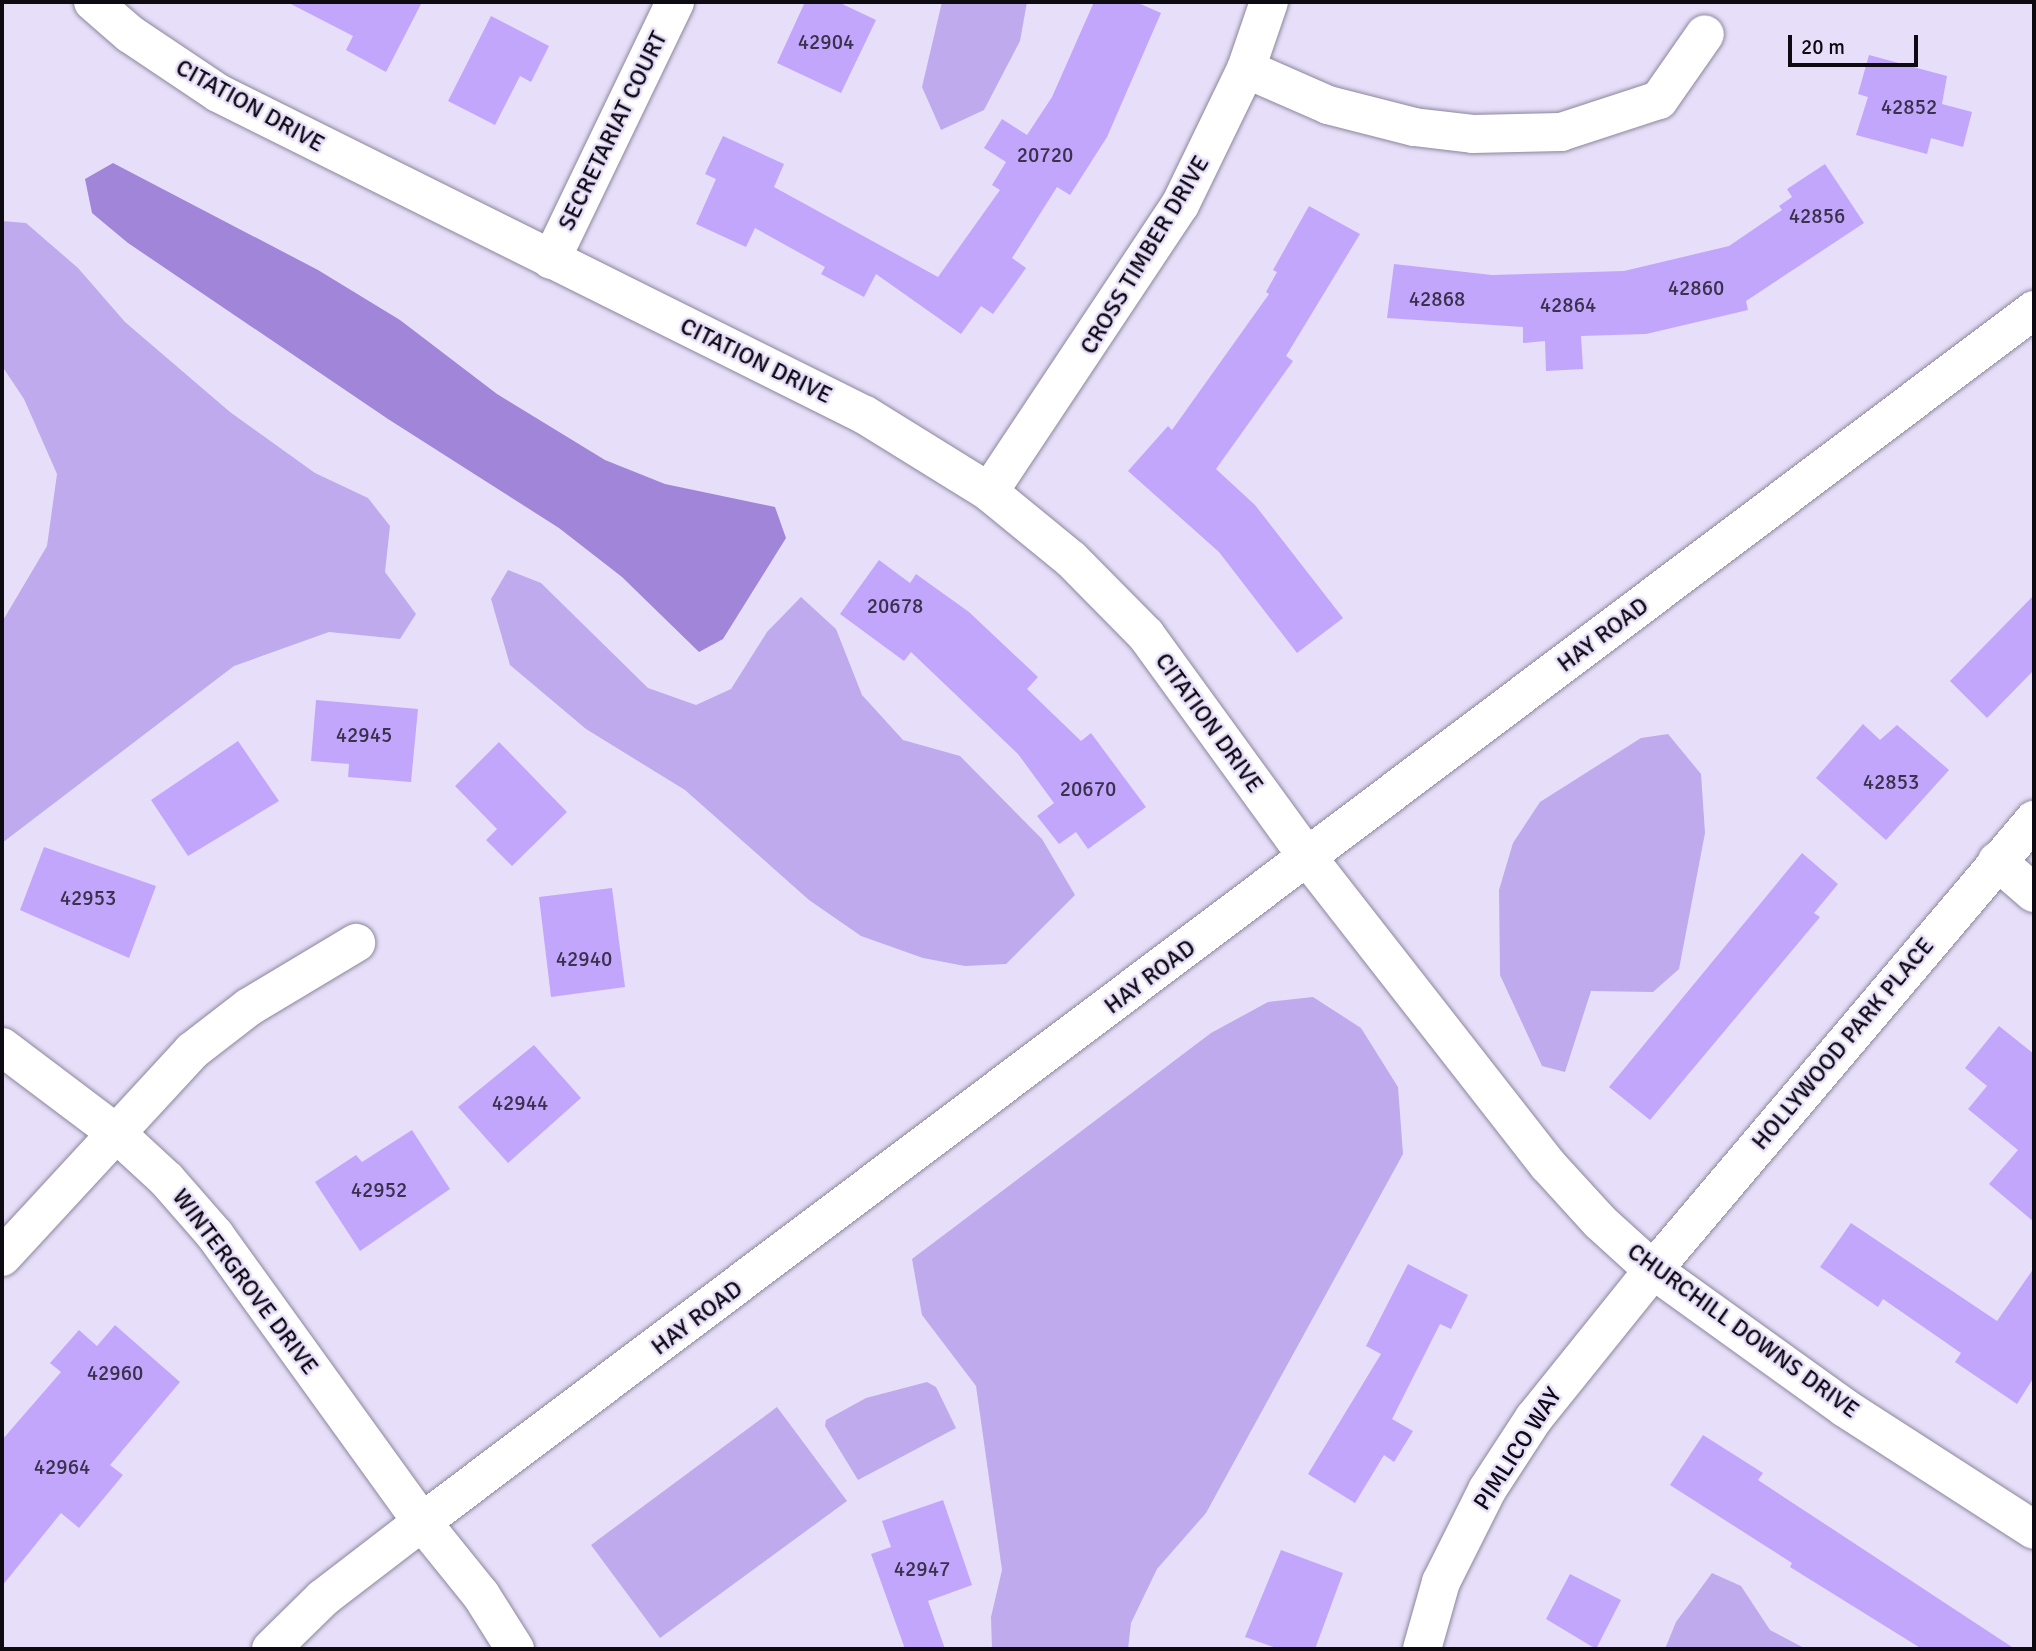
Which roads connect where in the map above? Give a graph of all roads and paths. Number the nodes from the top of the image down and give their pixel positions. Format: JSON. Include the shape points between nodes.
{"nodes":[{"id":1,"x":93,"y":2,"type":"edge"},
{"id":2,"x":675,"y":2,"type":"edge"},
{"id":3,"x":1269,"y":2,"type":"edge"},
{"id":4,"x":1705,"y":34,"type":"dead end"},
{"id":5,"x":1246,"y":69,"type":"junction"},
{"id":6,"x":551,"y":260,"type":"junction"},
{"id":7,"x":2034,"y":310,"type":"edge"},
{"id":8,"x":989,"y":492,"type":"junction"},
{"id":9,"x":2034,"y":820,"type":"edge"},
{"id":10,"x":1308,"y":858,"type":"junction"},
{"id":11,"x":1997,"y":861,"type":"junction"},
{"id":12,"x":2034,"y":893,"type":"edge"},
{"id":13,"x":356,"y":943,"type":"dead end"},
{"id":14,"x":2,"y":1047,"type":"edge"},
{"id":15,"x":115,"y":1132,"type":"junction"},
{"id":16,"x":2,"y":1257,"type":"edge"},
{"id":17,"x":1653,"y":1270,"type":"junction"},
{"id":18,"x":422,"y":1522,"type":"junction"},
{"id":19,"x":2034,"y":1530,"type":"edge"},
{"id":20,"x":271,"y":1649,"type":"edge"},
{"id":21,"x":515,"y":1649,"type":"edge"},
{"id":22,"x":1422,"y":1649,"type":"edge"}],
"edges":[{"from":1,"to":6,"type":"street","name":"CITATION DRIVE","via":[[130,34],[218,93]]},
{"from":2,"to":6,"type":"street","name":"SECRETARIAT COURT"},
{"from":3,"to":5,"type":"street","name":"CROSS TIMBER DRIVE"},
{"from":4,"to":5,"type":"street","via":[[1659,100],[1561,132],[1473,134],[1414,127],[1328,105]]},
{"from":5,"to":8,"type":"street","name":"CROSS TIMBER DRIVE","via":[[1214,140],[1145,263]]},
{"from":6,"to":8,"type":"street","name":"CITATION DRIVE","via":[[864,415]]},
{"from":7,"to":10,"type":"street","name":"HAY ROAD"},
{"from":8,"to":10,"type":"street","name":"CITATION DRIVE","via":[[1071,559],[1146,635]]},
{"from":9,"to":11,"type":"street","name":"HOLLYWOOD PARK PLACE"},
{"from":10,"to":17,"type":"street","name":"CHURCHILL DOWNS DRIVE","via":[[1548,1165]]},
{"from":10,"to":18,"type":"street","name":"HAY ROAD"},
{"from":11,"to":12,"type":"street"},
{"from":11,"to":17,"type":"street","name":"HOLLYWOOD PARK PLACE"},
{"from":13,"to":15,"type":"street","via":[[249,1007],[192,1051]]},
{"from":14,"to":15,"type":"street","name":"WINTERGROVE DRIVE"},
{"from":15,"to":16,"type":"street"},
{"from":15,"to":18,"type":"street","name":"WINTERGROVE DRIVE","via":[[167,1180],[215,1235]]},
{"from":17,"to":19,"type":"street","name":"CHURCHILL DOWNS DRIVE","via":[[1845,1408]]},
{"from":17,"to":22,"type":"street","name":"PIMLICO WAY","via":[[1534,1418],[1487,1490],[1441,1582]]},
{"from":18,"to":20,"type":"street","name":"HAY ROAD","via":[[323,1598]]},
{"from":18,"to":21,"type":"street","name":"WINTERGROVE DRIVE","via":[[481,1595]]}]}
